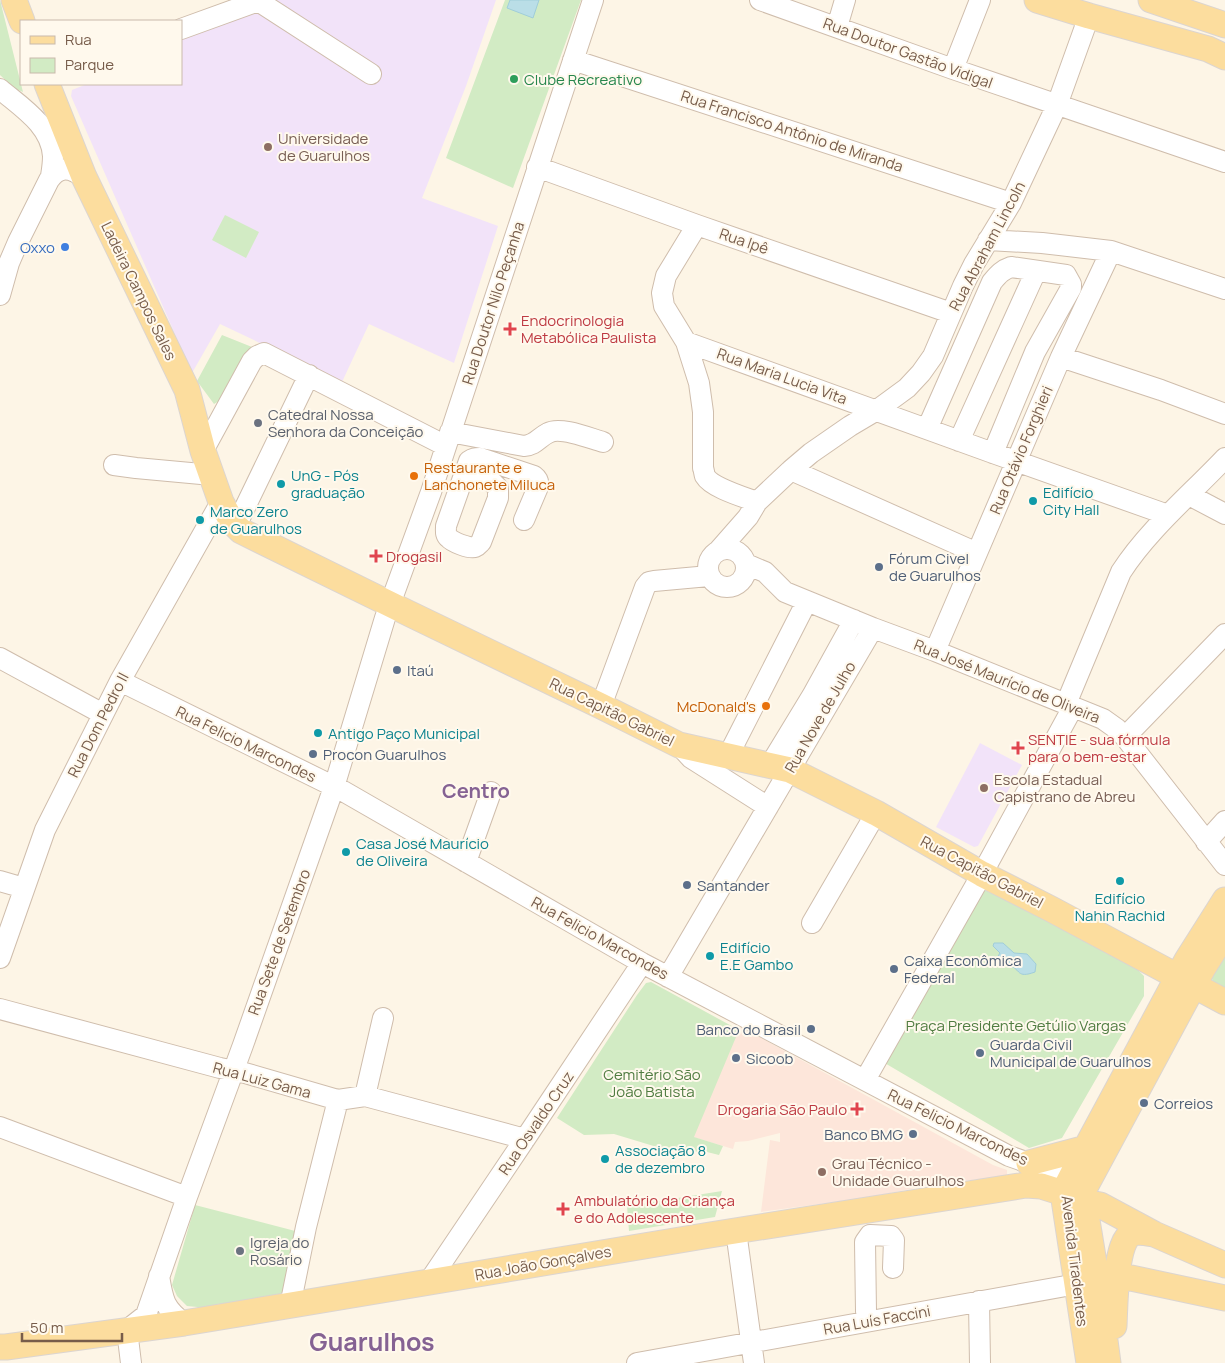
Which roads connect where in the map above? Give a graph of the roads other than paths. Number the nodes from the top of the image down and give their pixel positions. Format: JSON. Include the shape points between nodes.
{"nodes":[{"id":1,"x":14,"y":0,"type":"edge"},
{"id":2,"x":259,"y":0,"type":"edge"},
{"id":3,"x":593,"y":0,"type":"edge"},
{"id":4,"x":760,"y":0,"type":"edge"},
{"id":5,"x":845,"y":0,"type":"edge"},
{"id":6,"x":980,"y":0,"type":"edge"},
{"id":7,"x":1037,"y":0,"type":"edge"},
{"id":8,"x":1151,"y":0,"type":"edge"},
{"id":9,"x":1091,"y":8,"type":"edge"},
{"id":10,"x":22,"y":20,"type":"edge"},
{"id":11,"x":1225,"y":26,"type":"edge"},
{"id":12,"x":837,"y":27,"type":"junction"},
{"id":13,"x":182,"y":29,"type":"edge"},
{"id":14,"x":1225,"y":57,"type":"edge"},
{"id":15,"x":574,"y":60,"type":"junction"},
{"id":16,"x":953,"y":69,"type":"junction"},
{"id":17,"x":371,"y":74,"type":"dead end"},
{"id":18,"x":47,"y":85,"type":"edge"},
{"id":19,"x":0,"y":89,"type":"edge"},
{"id":20,"x":1057,"y":105,"type":"junction"},
{"id":21,"x":1225,"y":162,"type":"edge"},
{"id":22,"x":537,"y":167,"type":"junction"},
{"id":23,"x":51,"y":176,"type":"junction"},
{"id":24,"x":84,"y":177,"type":"junction"},
{"id":25,"x":1011,"y":203,"type":"junction"},
{"id":26,"x":696,"y":225,"type":"junction"},
{"id":27,"x":988,"y":240,"type":"junction"},
{"id":28,"x":1111,"y":251,"type":"junction"},
{"id":29,"x":1036,"y":271,"type":"junction"},
{"id":30,"x":1225,"y":289,"type":"edge"},
{"id":31,"x":0,"y":295,"type":"edge"},
{"id":32,"x":951,"y":313,"type":"junction"},
{"id":33,"x":686,"y":342,"type":"junction"},
{"id":34,"x":1061,"y":357,"type":"junction"},
{"id":35,"x":309,"y":375,"type":"junction"},
{"id":36,"x":877,"y":410,"type":"junction"},
{"id":37,"x":1225,"y":414,"type":"edge"},
{"id":38,"x":927,"y":429,"type":"junction"},
{"id":39,"x":448,"y":439,"type":"junction"},
{"id":40,"x":959,"y":441,"type":"junction"},
{"id":41,"x":603,"y":442,"type":"dead end"},
{"id":42,"x":203,"y":451,"type":"junction"},
{"id":43,"x":993,"y":453,"type":"junction"},
{"id":44,"x":1225,"y":458,"type":"edge"},
{"id":45,"x":1017,"y":461,"type":"junction"},
{"id":46,"x":114,"y":465,"type":"dead end"},
{"id":47,"x":791,"y":470,"type":"junction"},
{"id":48,"x":465,"y":473,"type":"junction"},
{"id":49,"x":212,"y":475,"type":"junction"},
{"id":50,"x":431,"y":493,"type":"junction"},
{"id":51,"x":1189,"y":494,"type":"junction"},
{"id":52,"x":221,"y":502,"type":"junction"},
{"id":53,"x":455,"y":502,"type":"junction"},
{"id":54,"x":752,"y":510,"type":"junction"},
{"id":55,"x":1225,"y":514,"type":"edge"},
{"id":56,"x":1168,"y":515,"type":"junction"},
{"id":57,"x":524,"y":520,"type":"dead end"},
{"id":58,"x":236,"y":526,"type":"junction"},
{"id":59,"x":719,"y":550,"type":"junction"},
{"id":60,"x":976,"y":553,"type":"junction"},
{"id":61,"x":745,"y":561,"type":"junction"},
{"id":62,"x":709,"y":576,"type":"junction"},
{"id":63,"x":807,"y":601,"type":"junction"},
{"id":64,"x":390,"y":604,"type":"junction"},
{"id":65,"x":854,"y":620,"type":"junction"},
{"id":66,"x":873,"y":628,"type":"junction"},
{"id":67,"x":1225,"y":634,"type":"edge"},
{"id":68,"x":935,"y":651,"type":"junction"},
{"id":69,"x":0,"y":658,"type":"edge"},
{"id":70,"x":120,"y":681,"type":"junction"},
{"id":71,"x":601,"y":706,"type":"junction"},
{"id":72,"x":1070,"y":706,"type":"junction"},
{"id":73,"x":103,"y":714,"type":"junction"},
{"id":74,"x":1125,"y":737,"type":"junction"},
{"id":75,"x":679,"y":745,"type":"junction"},
{"id":76,"x":728,"y":756,"type":"junction"},
{"id":77,"x":780,"y":768,"type":"junction"},
{"id":78,"x":334,"y":787,"type":"junction"},
{"id":79,"x":491,"y":792,"type":"dead end"},
{"id":80,"x":768,"y":807,"type":"junction"},
{"id":81,"x":876,"y":813,"type":"junction"},
{"id":82,"x":1225,"y":821,"type":"edge"},
{"id":83,"x":1206,"y":842,"type":"junction"},
{"id":84,"x":466,"y":862,"type":"junction"},
{"id":85,"x":1225,"y":865,"type":"edge"},
{"id":86,"x":982,"y":874,"type":"junction"},
{"id":87,"x":0,"y":881,"type":"edge"},
{"id":88,"x":24,"y":888,"type":"junction"},
{"id":89,"x":1225,"y":900,"type":"edge"},
{"id":90,"x":812,"y":923,"type":"dead end"},
{"id":91,"x":1225,"y":933,"type":"edge"},
{"id":92,"x":0,"y":958,"type":"edge"},
{"id":93,"x":642,"y":963,"type":"junction"},
{"id":94,"x":668,"y":977,"type":"junction"},
{"id":95,"x":1187,"y":981,"type":"junction"},
{"id":96,"x":1225,"y":1002,"type":"edge"},
{"id":97,"x":0,"y":1009,"type":"edge"},
{"id":98,"x":382,"y":1018,"type":"dead end"},
{"id":99,"x":233,"y":1070,"type":"junction"},
{"id":100,"x":865,"y":1080,"type":"junction"},
{"id":101,"x":365,"y":1096,"type":"junction"},
{"id":102,"x":338,"y":1100,"type":"junction"},
{"id":103,"x":0,"y":1127,"type":"edge"},
{"id":104,"x":526,"y":1139,"type":"junction"},
{"id":105,"x":1096,"y":1147,"type":"junction"},
{"id":106,"x":1029,"y":1163,"type":"junction"},
{"id":107,"x":1080,"y":1194,"type":"junction"},
{"id":108,"x":186,"y":1197,"type":"junction"},
{"id":109,"x":736,"y":1230,"type":"junction"},
{"id":110,"x":1154,"y":1234,"type":"junction"},
{"id":111,"x":1184,"y":1247,"type":"junction"},
{"id":112,"x":1223,"y":1259,"type":"edge"},
{"id":113,"x":893,"y":1268,"type":"dead end"},
{"id":114,"x":159,"y":1276,"type":"junction"},
{"id":115,"x":1097,"y":1281,"type":"junction"},
{"id":116,"x":428,"y":1283,"type":"junction"},
{"id":117,"x":1224,"y":1298,"type":"edge"},
{"id":118,"x":979,"y":1301,"type":"junction"},
{"id":119,"x":290,"y":1306,"type":"junction"},
{"id":120,"x":868,"y":1321,"type":"junction"},
{"id":121,"x":184,"y":1323,"type":"junction"},
{"id":122,"x":127,"y":1330,"type":"junction"},
{"id":123,"x":751,"y":1342,"type":"junction"},
{"id":124,"x":0,"y":1347,"type":"edge"},
{"id":125,"x":131,"y":1363,"type":"edge"},
{"id":126,"x":637,"y":1363,"type":"edge"},
{"id":127,"x":754,"y":1363,"type":"edge"},
{"id":128,"x":980,"y":1363,"type":"edge"},
{"id":129,"x":1089,"y":1363,"type":"edge"},
{"id":130,"x":1110,"y":1363,"type":"edge"}],
"edges":[{"from":1,"to":10,"type":"main road"},
{"from":2,"to":13,"type":"street"},
{"from":2,"to":17,"type":"street"},
{"from":3,"to":15,"type":"street","name":"Rua Doutor Nilo Peçanha"},
{"from":4,"to":12,"type":"street","name":"Rua Doutor Gastão Vidigal"},
{"from":5,"to":12,"type":"street"},
{"from":6,"to":16,"type":"street"},
{"from":7,"to":9,"type":"main road"},
{"from":8,"to":11,"type":"main road"},
{"from":9,"to":14,"type":"main road"},
{"from":9,"to":20,"type":"street","name":"Rua Abraham Lincoln"},
{"from":12,"to":16,"type":"street","name":"Rua Doutor Gastão Vidigal"},
{"from":15,"to":22,"type":"street","name":"Rua Doutor Nilo Peçanha"},
{"from":15,"to":25,"type":"street","name":"Rua Francisco Antônio de Miranda"},
{"from":16,"to":20,"type":"street","name":"Rua Doutor Gastão Vidigal"},
{"from":18,"to":24,"type":"main road","name":"Ladeira Campos Sales"},
{"from":19,"to":23,"type":"street","via":[[35,118],[47,134],[53,156]]},
{"from":20,"to":21,"type":"street","name":"Rua Doutor Gastão Vidigal"},
{"from":20,"to":25,"type":"street","name":"Rua Abraham Lincoln"},
{"from":22,"to":26,"type":"street","name":"Rua Ipê"},
{"from":22,"to":39,"type":"street","name":"Rua Doutor Nilo Peçanha"},
{"from":23,"to":24,"type":"street","via":[[67,169]]},
{"from":23,"to":31,"type":"street","via":[[9,262]]},
{"from":24,"to":42,"type":"main road","name":"Ladeira Campos Sales","via":[[187,390]]},
{"from":25,"to":27,"type":"street","name":"Rua Abraham Lincoln"},
{"from":26,"to":32,"type":"street","name":"Rua Ipê"},
{"from":26,"to":33,"type":"street","via":[[666,276],[662,293],[664,306]]},
{"from":27,"to":28,"type":"street","via":[[1042,242]]},
{"from":27,"to":32,"type":"street","name":"Rua Abraham Lincoln"},
{"from":28,"to":30,"type":"street"},
{"from":28,"to":34,"type":"street","name":"Rua Otávio Forghieri"},
{"from":29,"to":38,"type":"street","via":[[1011,267],[999,273],[992,282]]},
{"from":29,"to":40,"type":"street"},
{"from":29,"to":43,"type":"street","via":[[1066,276],[1071,288],[1032,360]]},
{"from":32,"to":36,"type":"street","name":"Rua Abraham Lincoln","via":[[933,356],[921,373]]},
{"from":33,"to":36,"type":"street","name":"Rua Maria Lucia Vita"},
{"from":33,"to":54,"type":"street","via":[[699,382],[705,476]]},
{"from":34,"to":37,"type":"street"},
{"from":34,"to":45,"type":"street","name":"Rua Otávio Forghieri"},
{"from":35,"to":39,"type":"street"},
{"from":35,"to":42,"type":"street","via":[[264,353],[257,356]]},
{"from":35,"to":58,"type":"street"},
{"from":36,"to":38,"type":"street","name":"Rua Maria Lucia Vita"},
{"from":36,"to":47,"type":"street","name":"Rua Abraham Lincoln"},
{"from":38,"to":40,"type":"street","name":"Rua Maria Lucia Vita"},
{"from":39,"to":41,"type":"street","via":[[530,446],[555,430]]},
{"from":39,"to":50,"type":"street","name":"Rua Doutor Nilo Peçanha"},
{"from":40,"to":43,"type":"street","name":"Rua Maria Lucia Vita"},
{"from":42,"to":49,"type":"main road","name":"Ladeira Campos Sales"},
{"from":43,"to":45,"type":"street","name":"Rua Maria Lucia Vita"},
{"from":44,"to":51,"type":"street"},
{"from":45,"to":56,"type":"street","name":"Rua Maria Lucia Vita"},
{"from":45,"to":60,"type":"street","name":"Rua Otávio Forghieri"},
{"from":46,"to":49,"type":"street"},
{"from":47,"to":54,"type":"street","name":"Rua Abraham Lincoln"},
{"from":47,"to":60,"type":"street"},
{"from":48,"to":53,"type":"street"},
{"from":48,"to":53,"type":"street","via":[[491,481],[498,488],[498,498],[481,542],[475,547],[452,540],[446,534]]},
{"from":48,"to":57,"type":"street","via":[[472,458],[480,458],[537,478],[538,487]]},
{"from":49,"to":52,"type":"main road","name":"Ladeira Campos Sales"},
{"from":50,"to":53,"type":"street"},
{"from":50,"to":64,"type":"street","name":"Rua Doutor Nilo Peçanha"},
{"from":51,"to":55,"type":"street"},
{"from":51,"to":56,"type":"street"},
{"from":52,"to":58,"type":"main road","name":"Rua Capitão Gabriel"},
{"from":52,"to":70,"type":"street","name":"Rua Dom Pedro II"},
{"from":54,"to":59,"type":"street","name":"Rua Abraham Lincoln"},
{"from":54,"to":61,"type":"street"},
{"from":56,"to":72,"type":"street","via":[[1129,559],[1122,572]]},
{"from":58,"to":64,"type":"main road","name":"Rua Capitão Gabriel"},
{"from":59,"to":61,"type":"street","via":[[733,549]]},
{"from":59,"to":62,"type":"street","via":[[711,557]]},
{"from":60,"to":68,"type":"street","name":"Rua Otávio Forghieri"},
{"from":61,"to":62,"type":"street","via":[[745,576],[736,586],[718,586]]},
{"from":61,"to":63,"type":"street","name":"Rua José Maurício de Oliveira","via":[[765,572],[785,592]]},
{"from":62,"to":71,"type":"street","via":[[654,580],[645,587]]},
{"from":63,"to":65,"type":"street","name":"Rua José Maurício de Oliveira"},
{"from":63,"to":76,"type":"street"},
{"from":64,"to":71,"type":"main road","name":"Rua Capitão Gabriel"},
{"from":64,"to":78,"type":"street","name":"Rua Sete de Setembro"},
{"from":65,"to":66,"type":"street","name":"Rua José Maurício de Oliveira"},
{"from":65,"to":77,"type":"street","name":"Rua Nove de Julho","via":[[812,696]]},
{"from":66,"to":68,"type":"street","name":"Rua José Maurício de Oliveira"},
{"from":66,"to":77,"type":"street","name":"Rua Nove de Julho"},
{"from":67,"to":74,"type":"street"},
{"from":68,"to":72,"type":"street","name":"Rua José Maurício de Oliveira"},
{"from":69,"to":73,"type":"street"},
{"from":70,"to":73,"type":"street","name":"Rua Dom Pedro II"},
{"from":70,"to":78,"type":"street","name":"Rua Felicio Marcondes"},
{"from":71,"to":75,"type":"main road","name":"Rua Capitão Gabriel"},
{"from":72,"to":74,"type":"street","name":"Rua José Maurício de Oliveira","via":[[1103,720]]},
{"from":72,"to":86,"type":"street"},
{"from":73,"to":88,"type":"street","name":"Rua Dom Pedro II","via":[[45,830]]},
{"from":74,"to":83,"type":"street","name":"Rua José Maurício de Oliveira"},
{"from":75,"to":76,"type":"main road","name":"Rua Capitão Gabriel"},
{"from":75,"to":80,"type":"street","via":[[691,758]]},
{"from":76,"to":77,"type":"main road","name":"Rua Capitão Gabriel"},
{"from":77,"to":80,"type":"street","name":"Rua Nove de Julho"},
{"from":77,"to":81,"type":"main road","name":"Rua Capitão Gabriel"},
{"from":78,"to":84,"type":"street","name":"Rua Felicio Marcondes"},
{"from":78,"to":99,"type":"street","name":"Rua Sete de Setembro"},
{"from":79,"to":84,"type":"street"},
{"from":80,"to":94,"type":"street","name":"Rua Nove de Julho"},
{"from":81,"to":86,"type":"main road","name":"Rua Capitão Gabriel"},
{"from":81,"to":90,"type":"street"},
{"from":82,"to":83,"type":"street"},
{"from":83,"to":85,"type":"street","name":"Rua José Maurício de Oliveira"},
{"from":84,"to":93,"type":"street","name":"Rua Felicio Marcondes"},
{"from":86,"to":95,"type":"main road","name":"Rua Capitão Gabriel"},
{"from":86,"to":100,"type":"street"},
{"from":87,"to":88,"type":"street"},
{"from":88,"to":92,"type":"street","name":"Rua Dom Pedro II"},
{"from":89,"to":95,"type":"main road","name":"Avenida Tiradentes","via":[[1187,960]]},
{"from":91,"to":95,"type":"main road","name":"Avenida Tiradentes","via":[[1210,957]]},
{"from":93,"to":94,"type":"street","name":"Rua Felicio Marcondes"},
{"from":93,"to":104,"type":"street","name":"Rua Osvaldo Cruz"},
{"from":94,"to":100,"type":"street","name":"Rua Felicio Marcondes"},
{"from":95,"to":96,"type":"main road","name":"Rua Capitão Gabriel"},
{"from":95,"to":105,"type":"main road","name":"Avenida Tiradentes"},
{"from":97,"to":99,"type":"street","name":"Rua Luiz Gama"},
{"from":98,"to":101,"type":"street"},
{"from":99,"to":102,"type":"street","name":"Rua Luiz Gama"},
{"from":99,"to":108,"type":"street","name":"Rua Sete de Setembro"},
{"from":100,"to":106,"type":"street","name":"Rua Felicio Marcondes","via":[[1009,1156]]},
{"from":101,"to":102,"type":"street","name":"Rua Luiz Gama"},
{"from":101,"to":104,"type":"street","name":"Rua Luiz Gama"},
{"from":102,"to":119,"type":"street"},
{"from":103,"to":108,"type":"street"},
{"from":104,"to":116,"type":"street","name":"Rua Osvaldo Cruz"},
{"from":105,"to":106,"type":"main road"},
{"from":105,"to":107,"type":"main road","name":"Avenida Tiradentes"},
{"from":106,"to":107,"type":"street","name":"Rua Felicio Marcondes","via":[[1054,1172]]},
{"from":107,"to":109,"type":"main road","name":"Rua João Gonçalves","via":[[1026,1185]]},
{"from":107,"to":110,"type":"main road","name":"Rua João Gonçalves"},
{"from":107,"to":115,"type":"main road","name":"Avenida Tiradentes"},
{"from":108,"to":114,"type":"street","name":"Rua Sete de Setembro"},
{"from":109,"to":116,"type":"main road","name":"Rua João Gonçalves"},
{"from":109,"to":123,"type":"street"},
{"from":110,"to":111,"type":"main road","name":"Rua João Gonçalves"},
{"from":110,"to":115,"type":"main road","via":[[1142,1232],[1126,1238]]},
{"from":111,"to":112,"type":"main road","name":"Rua João Gonçalves"},
{"from":111,"to":117,"type":"main road","via":[[1196,1270]]},
{"from":113,"to":120,"type":"street","via":[[894,1240],[891,1236],[870,1235],[865,1242]]},
{"from":114,"to":121,"type":"street","name":"Rua Sete de Setembro","via":[[163,1300]]},
{"from":114,"to":122,"type":"street","name":"Rua Sete de Setembro","via":[[146,1315]]},
{"from":115,"to":117,"type":"main road","via":[[1131,1278]]},
{"from":115,"to":118,"type":"street","name":"Rua Luís Faccini"},
{"from":115,"to":129,"type":"main road","name":"Avenida Tiradentes"},
{"from":115,"to":130,"type":"main road"},
{"from":116,"to":119,"type":"main road","name":"Rua João Gonçalves"},
{"from":118,"to":120,"type":"street","name":"Rua Luís Faccini"},
{"from":118,"to":128,"type":"street"},
{"from":119,"to":121,"type":"main road","name":"Rua João Gonçalves"},
{"from":120,"to":123,"type":"street","name":"Rua Luís Faccini"},
{"from":121,"to":122,"type":"main road","name":"Rua João Gonçalves"},
{"from":122,"to":124,"type":"main road","name":"Rua João Gonçalves"},
{"from":122,"to":125,"type":"street"},
{"from":123,"to":126,"type":"street","name":"Rua Luís Faccini"},
{"from":123,"to":127,"type":"street"}]}
